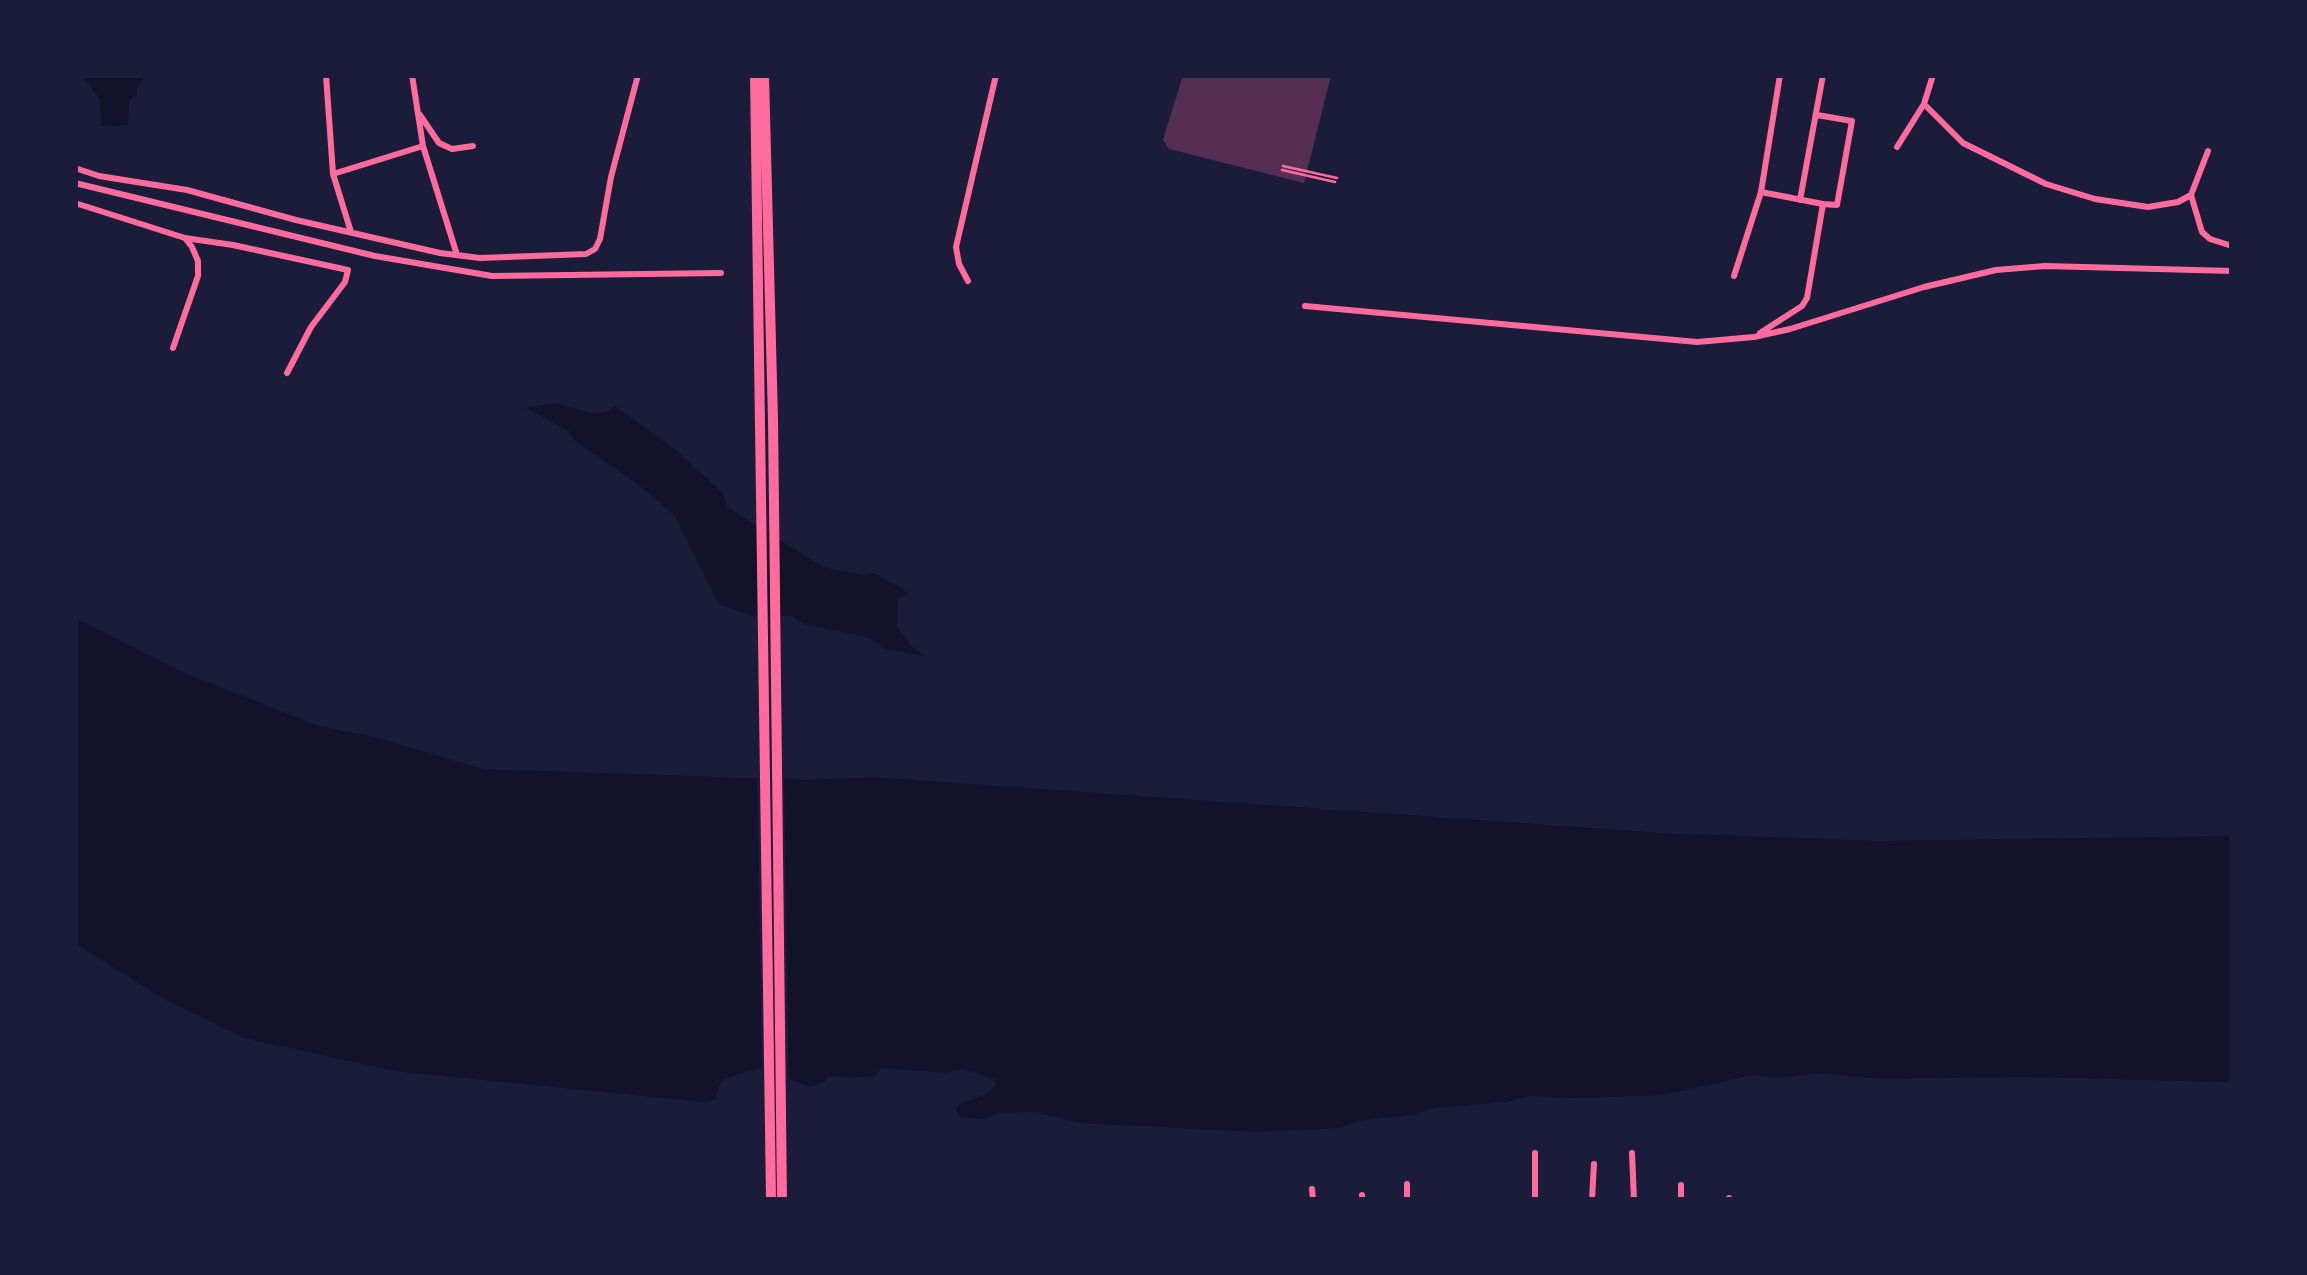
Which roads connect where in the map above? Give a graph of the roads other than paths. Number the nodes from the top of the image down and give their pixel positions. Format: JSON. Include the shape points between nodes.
{"nodes":[{"id":1,"x":326,"y":75,"type":"edge"},
{"id":2,"x":412,"y":75,"type":"edge"},
{"id":3,"x":641,"y":75,"type":"edge"},
{"id":4,"x":657,"y":75,"type":"edge"},
{"id":5,"x":755,"y":75,"type":"edge"},
{"id":6,"x":764,"y":75,"type":"edge"},
{"id":7,"x":996,"y":75,"type":"edge"},
{"id":8,"x":1780,"y":75,"type":"edge"},
{"id":9,"x":1823,"y":75,"type":"edge"},
{"id":10,"x":1934,"y":75,"type":"edge"},
{"id":11,"x":1924,"y":104,"type":"junction"},
{"id":12,"x":420,"y":114,"type":"junction"},
{"id":13,"x":1817,"y":116,"type":"junction"},
{"id":14,"x":423,"y":146,"type":"junction"},
{"id":15,"x":473,"y":146,"type":"dead end"},
{"id":16,"x":1897,"y":147,"type":"dead end"},
{"id":17,"x":2208,"y":151,"type":"dead end"},
{"id":18,"x":75,"y":168,"type":"edge"},
{"id":19,"x":1282,"y":168,"type":"dead end"},
{"id":20,"x":333,"y":174,"type":"junction"},
{"id":21,"x":1336,"y":180,"type":"dead end"},
{"id":22,"x":75,"y":182,"type":"edge"},
{"id":23,"x":1761,"y":192,"type":"junction"},
{"id":24,"x":2191,"y":195,"type":"junction"},
{"id":25,"x":1800,"y":200,"type":"junction"},
{"id":26,"x":75,"y":202,"type":"edge"},
{"id":27,"x":1822,"y":204,"type":"junction"},
{"id":28,"x":352,"y":232,"type":"junction"},
{"id":29,"x":186,"y":238,"type":"junction"},
{"id":30,"x":763,"y":241,"type":"junction"},
{"id":31,"x":2232,"y":246,"type":"edge"},
{"id":32,"x":457,"y":255,"type":"junction"},
{"id":33,"x":2232,"y":271,"type":"edge"},
{"id":34,"x":721,"y":273,"type":"dead end"},
{"id":35,"x":1734,"y":276,"type":"dead end"},
{"id":36,"x":968,"y":281,"type":"dead end"},
{"id":37,"x":1305,"y":306,"type":"dead end"},
{"id":38,"x":1754,"y":337,"type":"junction"},
{"id":39,"x":173,"y":348,"type":"dead end"},
{"id":40,"x":286,"y":373,"type":"dead end"},
{"id":41,"x":1535,"y":1153,"type":"dead end"},
{"id":42,"x":1632,"y":1153,"type":"dead end"},
{"id":43,"x":1594,"y":1164,"type":"dead end"},
{"id":44,"x":1407,"y":1184,"type":"dead end"},
{"id":45,"x":1681,"y":1185,"type":"dead end"},
{"id":46,"x":1312,"y":1189,"type":"dead end"},
{"id":47,"x":771,"y":1200,"type":"edge"},
{"id":48,"x":782,"y":1200,"type":"edge"},
{"id":49,"x":1312,"y":1200,"type":"edge"},
{"id":50,"x":1407,"y":1200,"type":"edge"},
{"id":51,"x":1535,"y":1200,"type":"edge"},
{"id":52,"x":1592,"y":1200,"type":"edge"},
{"id":53,"x":1634,"y":1200,"type":"edge"},
{"id":54,"x":1681,"y":1200,"type":"edge"}],
"edges":[{"from":1,"to":20,"type":"street"},
{"from":2,"to":12,"type":"street"},
{"from":3,"to":4,"type":"street"},
{"from":3,"to":32,"type":"street","via":[[595,249]]},
{"from":5,"to":30,"type":"highway"},
{"from":6,"to":30,"type":"highway"},
{"from":7,"to":36,"type":"street","via":[[956,246]]},
{"from":8,"to":23,"type":"street"},
{"from":9,"to":13,"type":"street"},
{"from":10,"to":11,"type":"street"},
{"from":11,"to":16,"type":"street"},
{"from":11,"to":24,"type":"street","via":[[1964,143],[2046,184],[2148,207]]},
{"from":12,"to":14,"type":"street"},
{"from":12,"to":15,"type":"street","via":[[440,143]]},
{"from":13,"to":25,"type":"street"},
{"from":13,"to":27,"type":"street","via":[[1852,122],[1836,205]]},
{"from":14,"to":20,"type":"street"},
{"from":14,"to":32,"type":"street"},
{"from":17,"to":24,"type":"street"},
{"from":18,"to":28,"type":"street"},
{"from":19,"to":21,"type":"lane"},
{"from":20,"to":28,"type":"street"},
{"from":22,"to":34,"type":"street","via":[[375,256],[492,276]]},
{"from":23,"to":25,"type":"street"},
{"from":23,"to":35,"type":"street"},
{"from":24,"to":31,"type":"street","via":[[2202,232]]},
{"from":25,"to":27,"type":"street"},
{"from":26,"to":29,"type":"street"},
{"from":27,"to":38,"type":"street","via":[[1807,298]]},
{"from":28,"to":32,"type":"street"},
{"from":29,"to":39,"type":"street","via":[[198,276]]},
{"from":29,"to":40,"type":"street","via":[[348,270]]},
{"from":30,"to":47,"type":"highway"},
{"from":30,"to":48,"type":"highway"},
{"from":33,"to":38,"type":"street","via":[[1996,270]]},
{"from":37,"to":38,"type":"street","via":[[1697,342]]},
{"from":41,"to":51,"type":"street"},
{"from":42,"to":53,"type":"street"},
{"from":43,"to":52,"type":"street"},
{"from":44,"to":50,"type":"street"},
{"from":45,"to":54,"type":"street"},
{"from":46,"to":49,"type":"street"}]}
